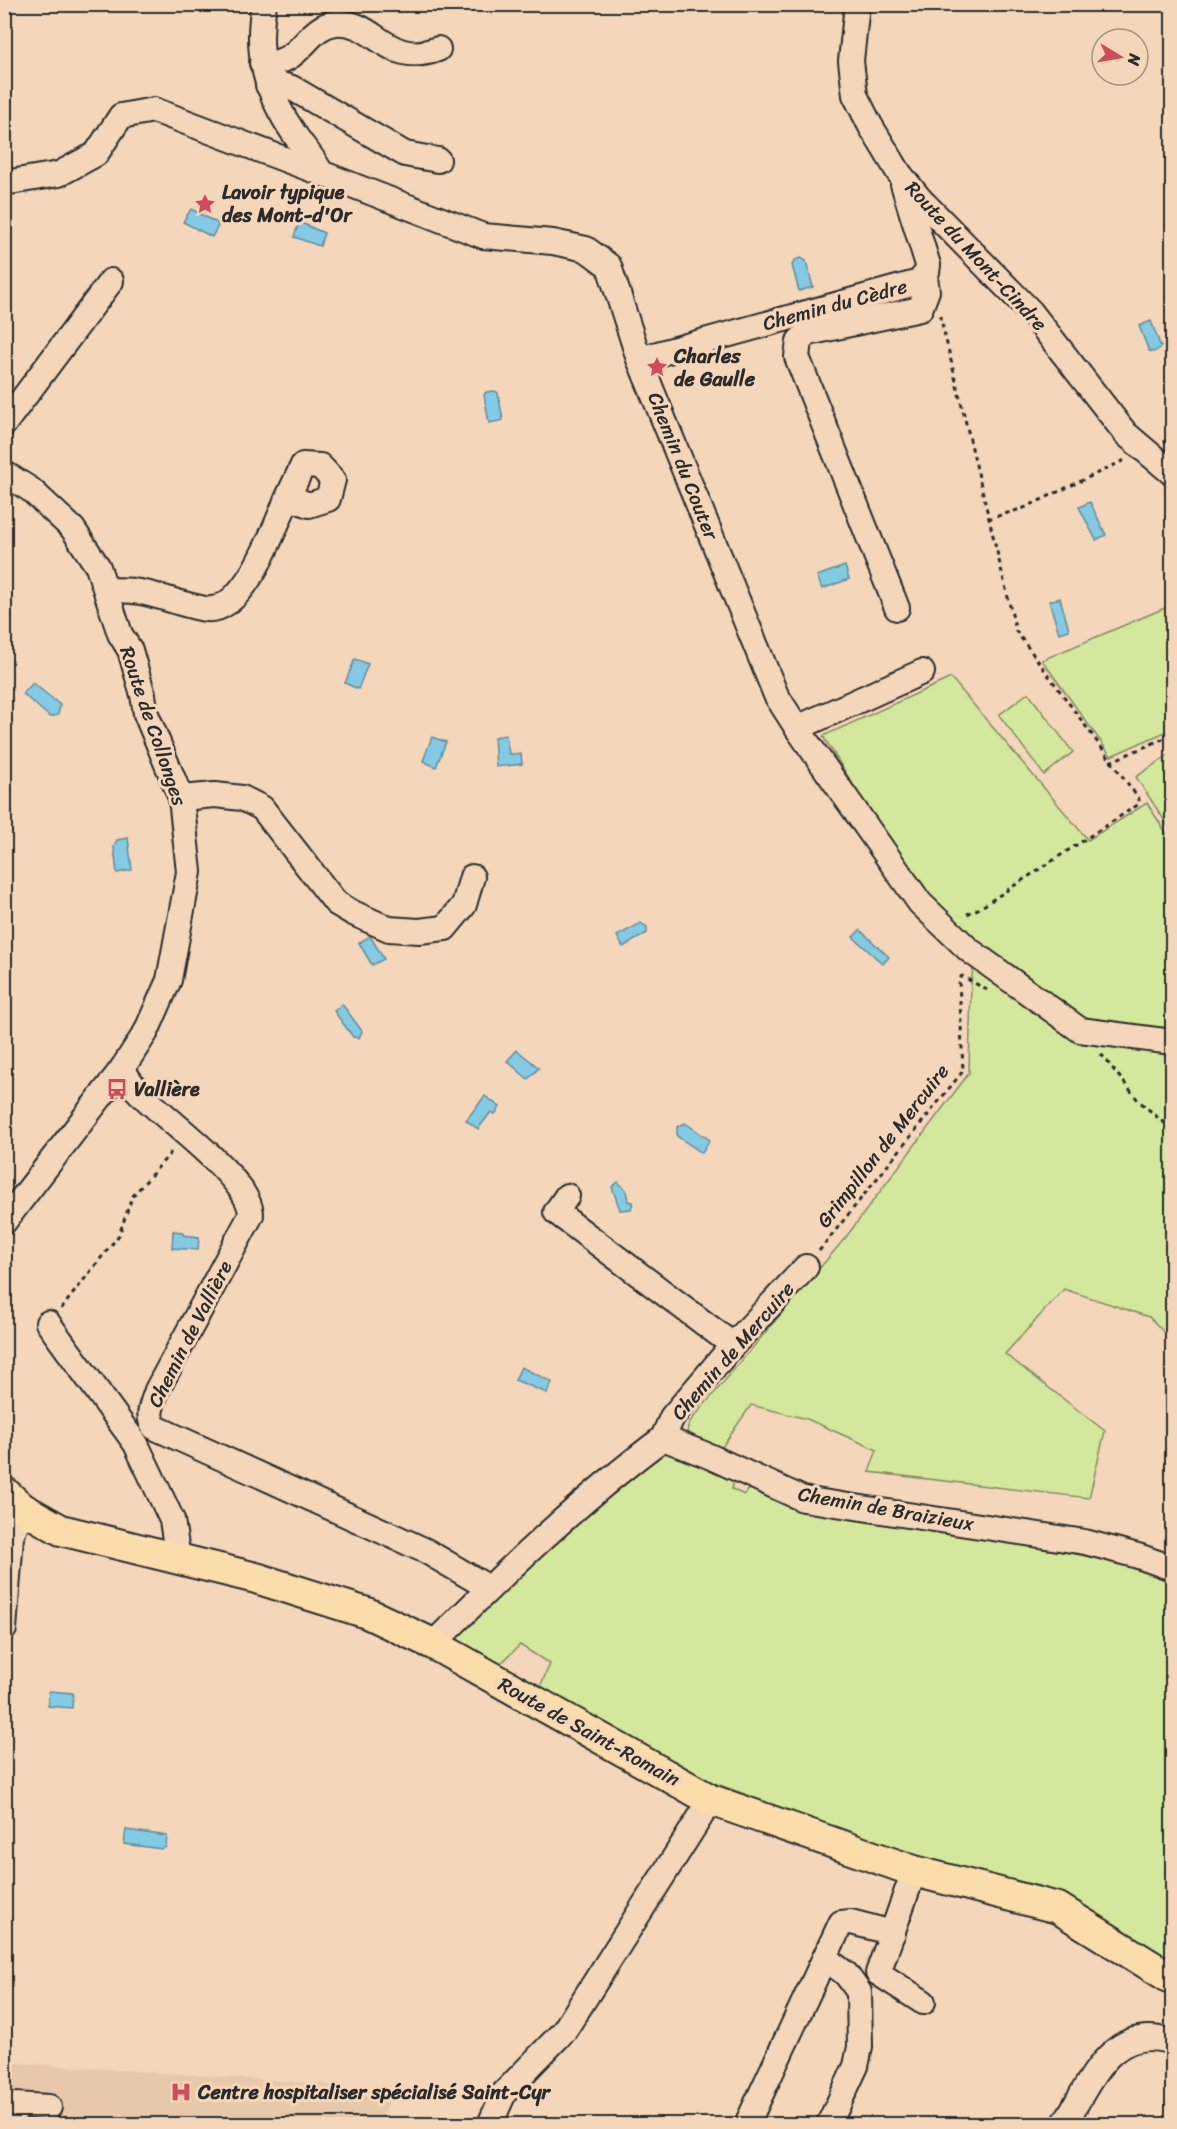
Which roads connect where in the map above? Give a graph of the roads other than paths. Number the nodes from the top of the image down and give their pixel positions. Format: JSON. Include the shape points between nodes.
{"nodes":[{"id":1,"x":264,"y":4,"type":"edge"},
{"id":2,"x":857,"y":4,"type":"edge"},
{"id":3,"x":438,"y":49,"type":"dead end"},
{"id":4,"x":265,"y":74,"type":"junction"},
{"id":5,"x":438,"y":160,"type":"dead end"},
{"id":6,"x":321,"y":173,"type":"junction"},
{"id":7,"x":899,"y":173,"type":"junction"},
{"id":8,"x":4,"y":183,"type":"edge"},
{"id":9,"x":925,"y":277,"type":"junction"},
{"id":10,"x":111,"y":281,"type":"dead end"},
{"id":11,"x":639,"y":359,"type":"junction"},
{"id":12,"x":4,"y":424,"type":"edge"},
{"id":13,"x":4,"y":473,"type":"edge"},
{"id":14,"x":1173,"y":473,"type":"edge"},
{"id":15,"x":288,"y":497,"type":"dead end"},
{"id":16,"x":107,"y":591,"type":"junction"},
{"id":17,"x":897,"y":608,"type":"dead end"},
{"id":18,"x":922,"y":672,"type":"dead end"},
{"id":19,"x":796,"y":728,"type":"junction"},
{"id":20,"x":181,"y":798,"type":"junction"},
{"id":21,"x":472,"y":877,"type":"dead end"},
{"id":22,"x":1173,"y":1042,"type":"edge"},
{"id":23,"x":122,"y":1070,"type":"junction"},
{"id":24,"x":567,"y":1196,"type":"dead end"},
{"id":25,"x":4,"y":1222,"type":"edge"},
{"id":26,"x":806,"y":1267,"type":"road end"},
{"id":27,"x":48,"y":1323,"type":"road end"},
{"id":28,"x":733,"y":1345,"type":"junction"},
{"id":29,"x":663,"y":1438,"type":"junction"},
{"id":30,"x":13,"y":1500,"type":"edge"},
{"id":31,"x":178,"y":1559,"type":"junction"},
{"id":32,"x":1173,"y":1568,"type":"edge"},
{"id":33,"x":489,"y":1588,"type":"junction"},
{"id":34,"x":4,"y":1629,"type":"edge"},
{"id":35,"x":432,"y":1644,"type":"junction"},
{"id":36,"x":711,"y":1800,"type":"junction"},
{"id":37,"x":914,"y":1871,"type":"junction"},
{"id":38,"x":893,"y":1933,"type":"junction"},
{"id":39,"x":825,"y":1958,"type":"junction"},
{"id":40,"x":1173,"y":1978,"type":"edge"},
{"id":41,"x":923,"y":2002,"type":"dead end"},
{"id":42,"x":1173,"y":2042,"type":"edge"},
{"id":43,"x":49,"y":2107,"type":"dead end"},
{"id":44,"x":12,"y":2124,"type":"edge"},
{"id":45,"x":490,"y":2124,"type":"edge"},
{"id":46,"x":747,"y":2124,"type":"edge"},
{"id":47,"x":829,"y":2124,"type":"edge"},
{"id":48,"x":1064,"y":2124,"type":"edge"}],
"edges":[{"from":1,"to":4,"type":"street","via":[[260,28]]},
{"from":2,"to":7,"type":"street","name":"Route du Mont-Cindre","via":[[851,61],[855,95]]},
{"from":3,"to":4,"type":"street","via":[[407,54],[362,29],[334,23]]},
{"from":4,"to":5,"type":"street","via":[[405,154]]},
{"from":4,"to":6,"type":"street","via":[[272,96]]},
{"from":6,"to":8,"type":"street","name":"Chemin du Couter","via":[[154,110],[121,116],[96,154],[59,174]]},
{"from":6,"to":11,"type":"street","name":"Chemin du Couter","via":[[483,236],[586,249],[609,266]]},
{"from":7,"to":9,"type":"street","name":"Chemin du Cèdre","via":[[928,265]]},
{"from":7,"to":14,"type":"street","name":"Route du Mont-Cindre","via":[[1031,312],[1126,434]]},
{"from":9,"to":11,"type":"street","name":"Chemin du Cèdre","via":[[919,282]]},
{"from":9,"to":17,"type":"street","via":[[927,291],[920,309],[808,333],[799,341],[797,357]]},
{"from":10,"to":12,"type":"street"},
{"from":11,"to":19,"type":"street","name":"Chemin du Couter","via":[[776,695]]},
{"from":13,"to":16,"type":"street","name":"Route de Collonges","via":[[31,490],[73,528],[98,567]]},
{"from":15,"to":16,"type":"street","via":[[255,569],[229,603],[208,609],[132,588]]},
{"from":16,"to":20,"type":"street","name":"Route de Collonges","via":[[144,694],[146,714]]},
{"from":18,"to":19,"type":"street"},
{"from":19,"to":22,"type":"street","name":"Chemin du Couter","via":[[920,903],[969,950],[1080,1030]]},
{"from":20,"to":21,"type":"street","via":[[242,798],[262,808],[336,903],[389,929],[419,932],[445,928],[464,906]]},
{"from":20,"to":23,"type":"street","name":"Route de Collonges","via":[[189,872],[169,980],[146,1032]]},
{"from":23,"to":25,"type":"street","name":"Route de Collonges"},
{"from":23,"to":33,"type":"street","name":"Chemin de Vallière","via":[[135,1089],[228,1174],[251,1206],[251,1215],[157,1390],[150,1420],[154,1427],[426,1551]]},
{"from":24,"to":28,"type":"street","via":[[556,1212]]},
{"from":26,"to":28,"type":"street","name":"Chemin de Mercuire"},
{"from":27,"to":31,"type":"street","via":[[136,1444],[172,1520]]},
{"from":28,"to":29,"type":"street","name":"Chemin de Mercuire","via":[[672,1417]]},
{"from":29,"to":32,"type":"street","name":"Chemin de Braizieux","via":[[803,1499],[1085,1542]]},
{"from":29,"to":33,"type":"street","via":[[605,1482]]},
{"from":30,"to":31,"type":"main road","name":"Route de Saint-Romain","via":[[61,1530]]},
{"from":30,"to":34,"type":"street"},
{"from":31,"to":35,"type":"main road","name":"Route de Saint-Romain","via":[[327,1598],[367,1612]]},
{"from":33,"to":35,"type":"street"},
{"from":35,"to":36,"type":"main road","name":"Route de Saint-Romain"},
{"from":36,"to":37,"type":"main road","name":"Route de Saint-Romain"},
{"from":36,"to":45,"type":"street","via":[[564,2031],[504,2093]]},
{"from":37,"to":38,"type":"street"},
{"from":37,"to":40,"type":"main road","name":"Route de Saint-Romain","via":[[1058,1908]]},
{"from":38,"to":39,"type":"street","via":[[841,1923]]},
{"from":38,"to":41,"type":"street","via":[[878,1973]]},
{"from":39,"to":46,"type":"street"},
{"from":39,"to":47,"type":"street","via":[[846,1974],[859,1992],[860,2047],[856,2066]]},
{"from":42,"to":48,"type":"street","via":[[1134,2039],[1109,2053]]},
{"from":43,"to":44,"type":"street","via":[[14,2105]]}]}
